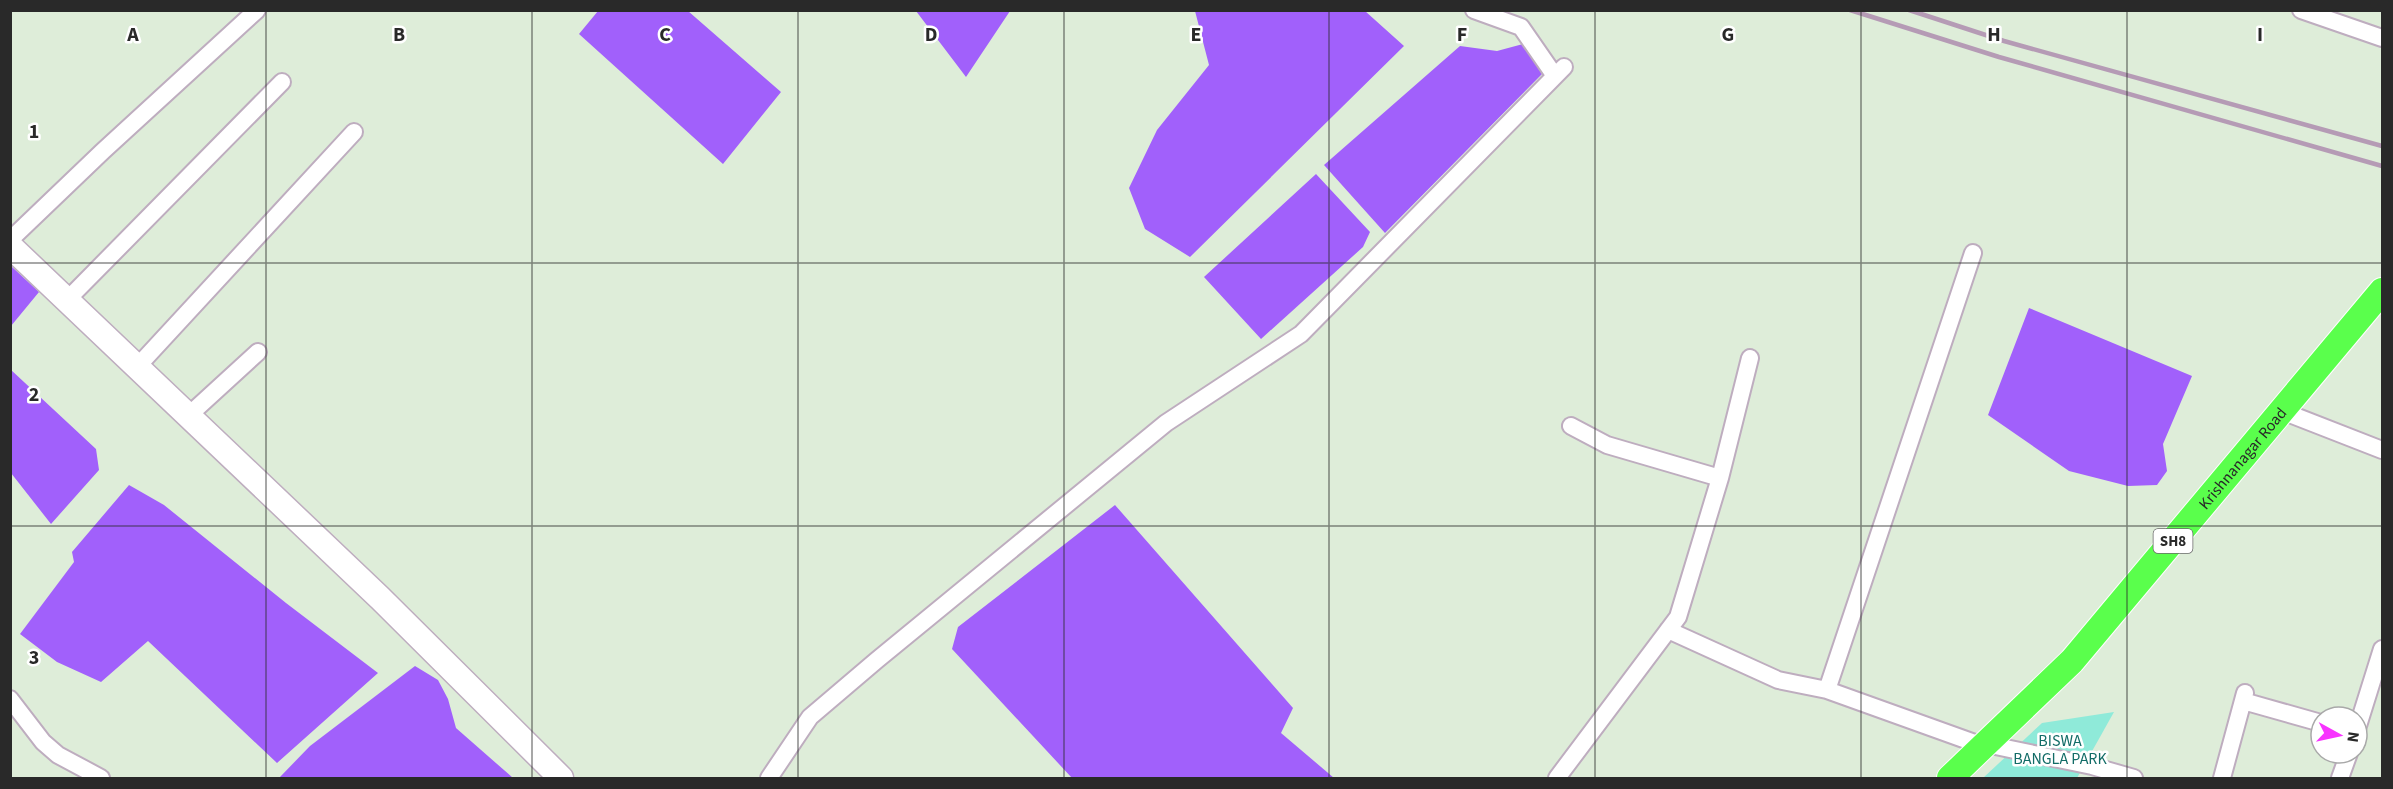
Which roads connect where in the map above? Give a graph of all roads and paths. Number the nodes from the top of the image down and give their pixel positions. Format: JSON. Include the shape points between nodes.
{"nodes":[{"id":1,"x":257,"y":10,"type":"edge"},
{"id":2,"x":1474,"y":10,"type":"edge"},
{"id":3,"x":2301,"y":10,"type":"edge"},
{"id":4,"x":2382,"y":38,"type":"edge"},
{"id":5,"x":282,"y":82,"type":"dead end"},
{"id":6,"x":354,"y":132,"type":"dead end"},
{"id":7,"x":10,"y":240,"type":"edge"},
{"id":8,"x":10,"y":246,"type":"edge"},
{"id":9,"x":1973,"y":253,"type":"dead end"},
{"id":10,"x":2382,"y":291,"type":"edge"},
{"id":11,"x":66,"y":300,"type":"junction"},
{"id":12,"x":258,"y":352,"type":"dead end"},
{"id":13,"x":1750,"y":357,"type":"dead end"},
{"id":14,"x":137,"y":367,"type":"junction"},
{"id":15,"x":2282,"y":411,"type":"junction"},
{"id":16,"x":188,"y":416,"type":"junction"},
{"id":17,"x":1571,"y":426,"type":"dead end"},
{"id":18,"x":2382,"y":450,"type":"edge"},
{"id":19,"x":1720,"y":478,"type":"junction"},
{"id":20,"x":1668,"y":630,"type":"junction"},
{"id":21,"x":2382,"y":649,"type":"edge"},
{"id":22,"x":2377,"y":685,"type":"edge"},
{"id":23,"x":1827,"y":690,"type":"junction"},
{"id":24,"x":10,"y":699,"type":"edge"},
{"id":25,"x":2368,"y":705,"type":"edge"},
{"id":26,"x":2309,"y":719,"type":"edge"},
{"id":27,"x":1986,"y":744,"type":"junction"},
{"id":28,"x":773,"y":773,"type":"edge"},
{"id":29,"x":101,"y":778,"type":"edge"},
{"id":30,"x":561,"y":778,"type":"edge"},
{"id":31,"x":790,"y":778,"type":"edge"},
{"id":32,"x":1557,"y":778,"type":"edge"},
{"id":33,"x":1950,"y":778,"type":"edge"},
{"id":34,"x":2131,"y":778,"type":"edge"},
{"id":35,"x":2222,"y":778,"type":"edge"}],
"edges":[{"from":1,"to":7,"type":"street"},
{"from":2,"to":28,"type":"street","via":[[1521,27],[1560,71],[1300,334],[1166,423],[878,660],[810,717]]},
{"from":3,"to":4,"type":"street"},
{"from":5,"to":11,"type":"street"},
{"from":6,"to":14,"type":"street"},
{"from":8,"to":11,"type":"street"},
{"from":9,"to":23,"type":"street"},
{"from":10,"to":15,"type":"main road","name":"Krishnanagar Road","number":"SH8"},
{"from":11,"to":14,"type":"street"},
{"from":12,"to":16,"type":"street"},
{"from":13,"to":19,"type":"street"},
{"from":14,"to":16,"type":"street"},
{"from":15,"to":18,"type":"street"},
{"from":15,"to":27,"type":"main road","name":"Krishnanagar Road","number":"SH8","via":[[2072,661]]},
{"from":16,"to":30,"type":"street","via":[[380,598]]},
{"from":17,"to":19,"type":"street","via":[[1607,445]]},
{"from":19,"to":20,"type":"street","via":[[1678,617]]},
{"from":20,"to":23,"type":"street","via":[[1778,680]]},
{"from":20,"to":32,"type":"street"},
{"from":21,"to":22,"type":"street"},
{"from":22,"to":25,"type":"street"},
{"from":23,"to":27,"type":"street"},
{"from":24,"to":29,"type":"street","via":[[43,742],[66,760]]},
{"from":26,"to":35,"type":"street","via":[[2244,697]]},
{"from":27,"to":33,"type":"main road","name":"Krishnanagar Road","number":"SH8"},
{"from":27,"to":34,"type":"street"},
{"from":28,"to":31,"type":"street"}]}
